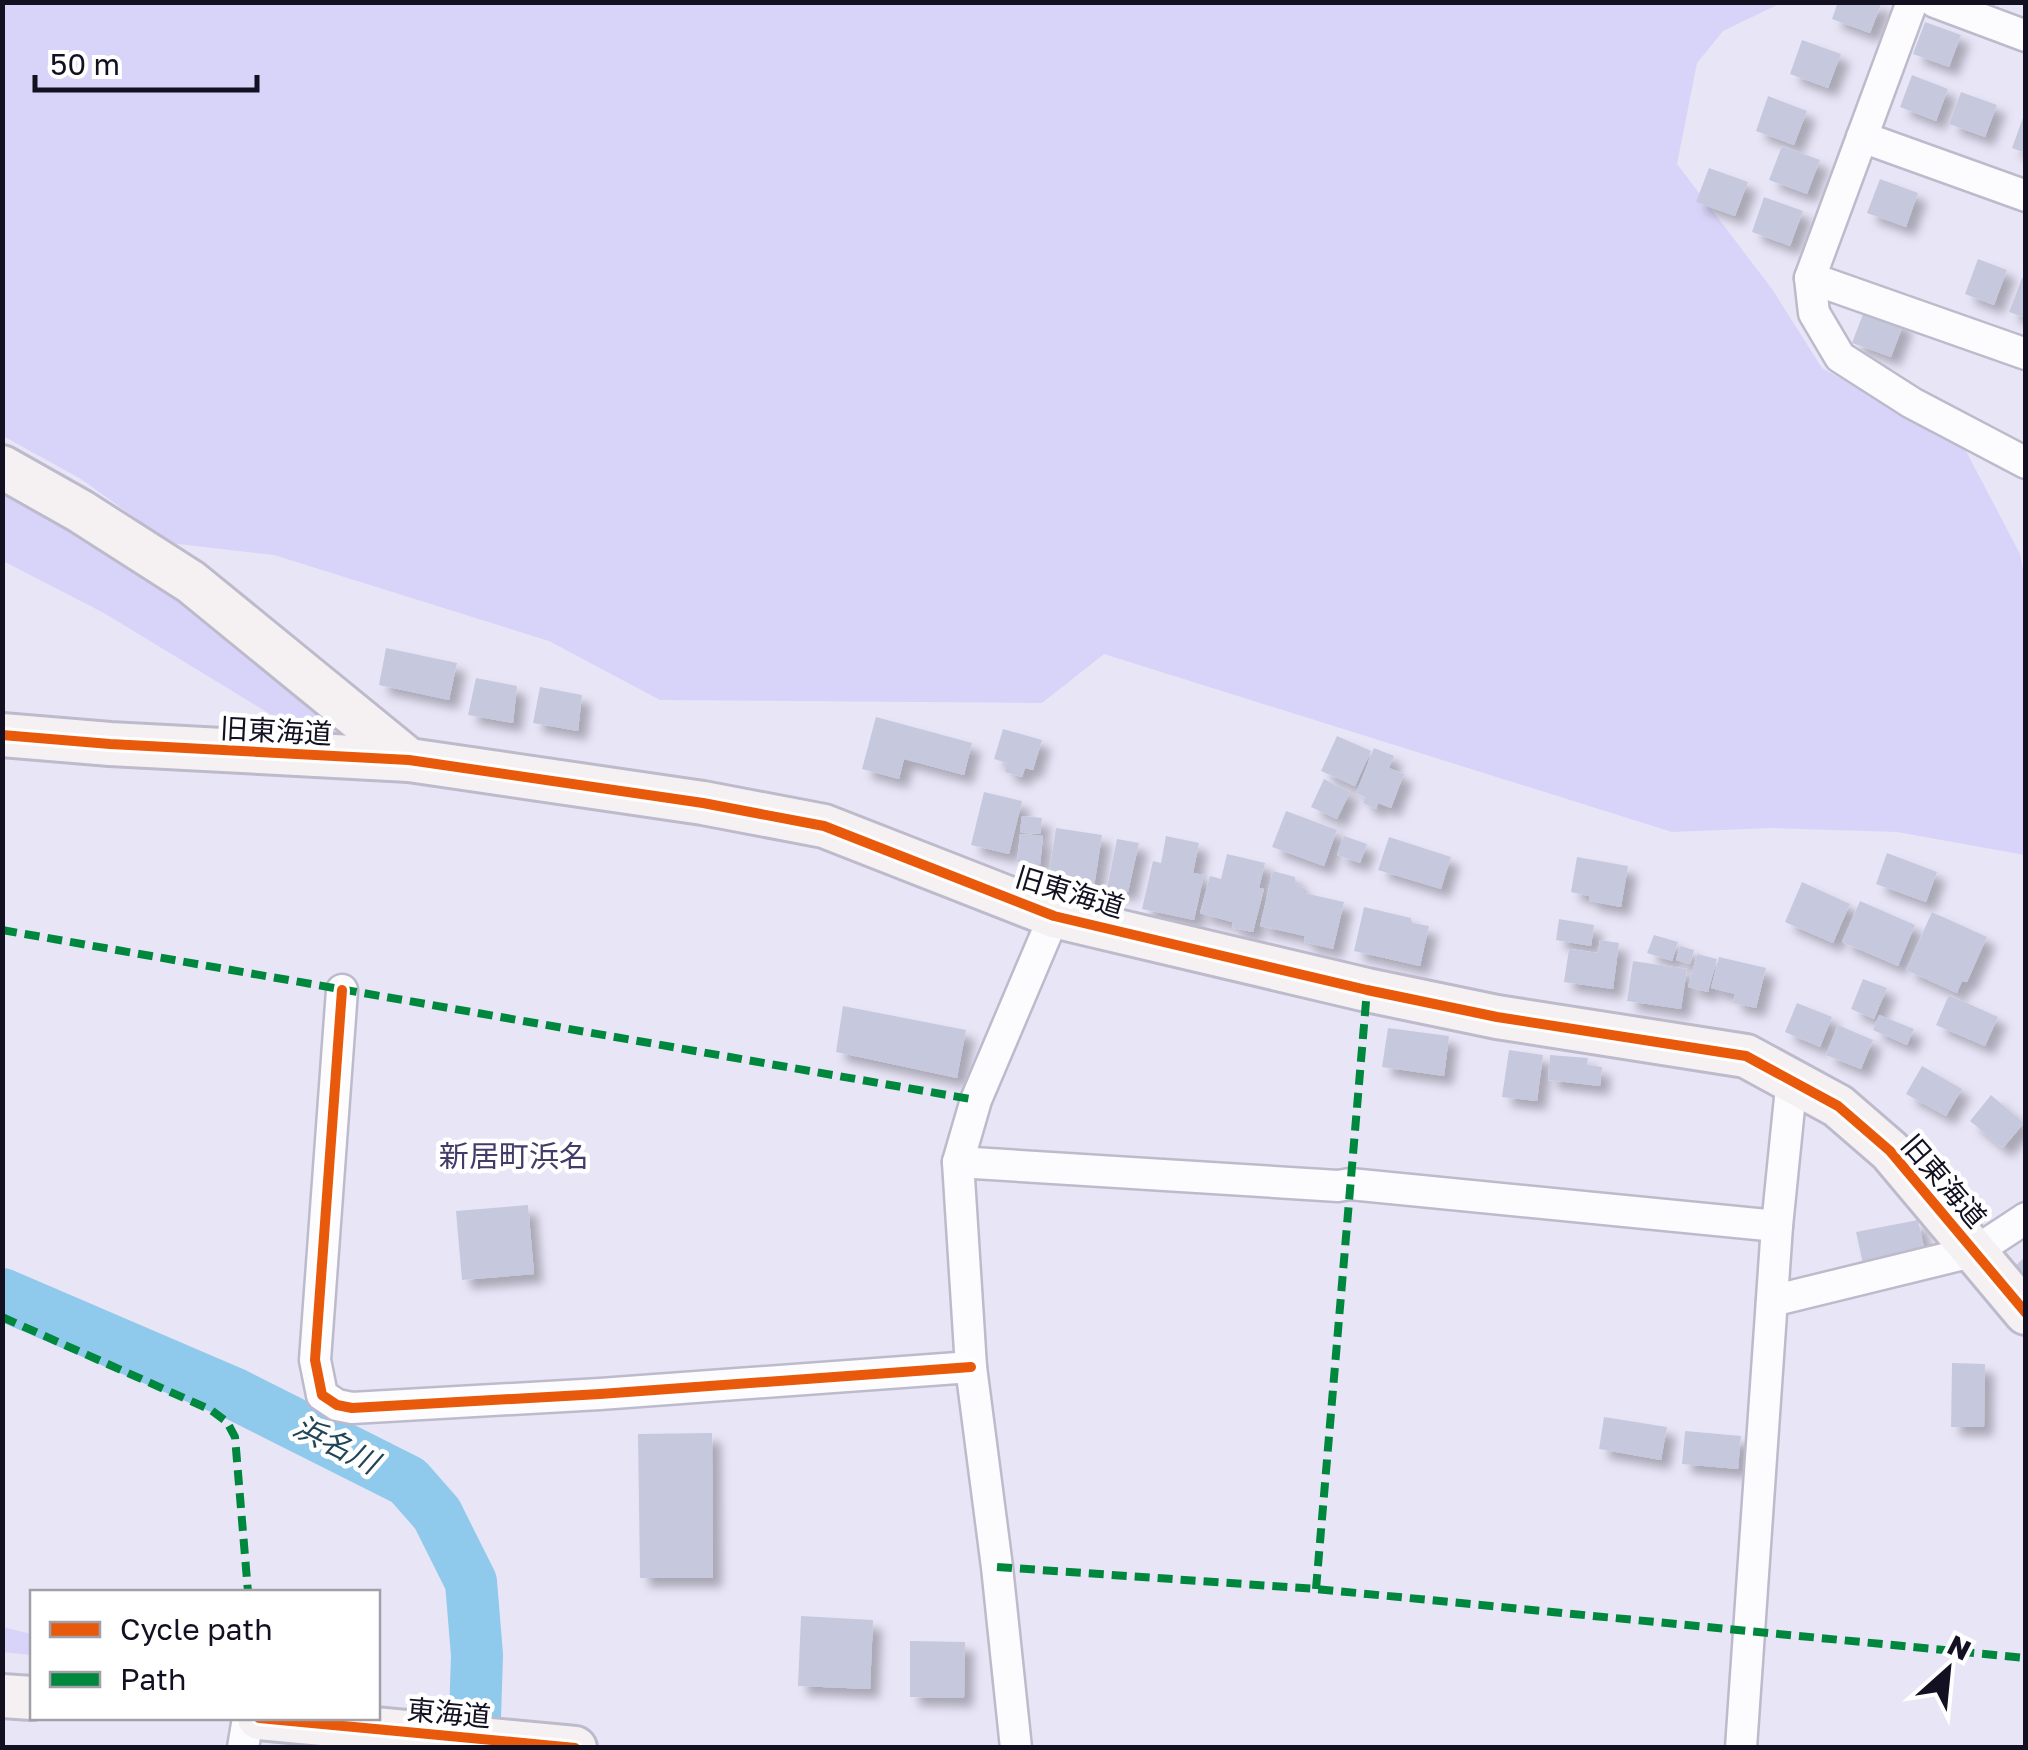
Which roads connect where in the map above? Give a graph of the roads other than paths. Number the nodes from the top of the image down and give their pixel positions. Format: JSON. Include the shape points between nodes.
{"nodes":[{"id":1,"x":1912,"y":2,"type":"edge"},
{"id":2,"x":1935,"y":2,"type":"edge"},
{"id":3,"x":2026,"y":36,"type":"edge"},
{"id":4,"x":1862,"y":136,"type":"junction"},
{"id":5,"x":2026,"y":196,"type":"edge"},
{"id":6,"x":1810,"y":278,"type":"junction"},
{"id":7,"x":2026,"y":354,"type":"edge"},
{"id":8,"x":2026,"y":463,"type":"edge"},
{"id":9,"x":2,"y":467,"type":"edge"},
{"id":10,"x":2,"y":734,"type":"edge"},
{"id":11,"x":410,"y":760,"type":"junction"},
{"id":12,"x":1054,"y":916,"type":"junction"},
{"id":13,"x":342,"y":990,"type":"dead end"},
{"id":14,"x":1792,"y":1078,"type":"junction"},
{"id":15,"x":958,"y":1162,"type":"junction"},
{"id":16,"x":2026,"y":1218,"type":"edge"},
{"id":17,"x":1777,"y":1226,"type":"junction"},
{"id":18,"x":1976,"y":1251,"type":"junction"},
{"id":19,"x":1772,"y":1301,"type":"junction"},
{"id":20,"x":2026,"y":1313,"type":"edge"},
{"id":21,"x":971,"y":1367,"type":"junction"},
{"id":22,"x":2,"y":1696,"type":"edge"},
{"id":23,"x":30,"y":1698,"type":"edge"},
{"id":24,"x":248,"y":1720,"type":"edge"},
{"id":25,"x":279,"y":1720,"type":"edge"},
{"id":26,"x":243,"y":1748,"type":"edge"},
{"id":27,"x":576,"y":1748,"type":"edge"},
{"id":28,"x":1016,"y":1748,"type":"edge"},
{"id":29,"x":1741,"y":1748,"type":"edge"}],
"edges":[{"from":1,"to":4,"type":"street"},
{"from":2,"to":3,"type":"street"},
{"from":4,"to":5,"type":"street"},
{"from":4,"to":6,"type":"street"},
{"from":6,"to":7,"type":"street"},
{"from":6,"to":8,"type":"street","via":[[1814,312],[1840,357]]},
{"from":9,"to":11,"type":"street","via":[[191,582]]},
{"from":10,"to":11,"type":"street","name":"旧東海道"},
{"from":11,"to":12,"type":"street","name":"旧東海道","via":[[824,826]]},
{"from":12,"to":14,"type":"street","name":"旧東海道","via":[[1497,1017],[1746,1056]]},
{"from":12,"to":15,"type":"street","via":[[976,1100]]},
{"from":13,"to":21,"type":"street","via":[[315,1360],[322,1395],[337,1405]]},
{"from":14,"to":17,"type":"street"},
{"from":14,"to":18,"type":"street","name":"旧東海道","via":[[1838,1106],[1890,1151]]},
{"from":15,"to":17,"type":"street","via":[[1350,1184]]},
{"from":15,"to":21,"type":"street"},
{"from":16,"to":18,"type":"street"},
{"from":17,"to":19,"type":"street"},
{"from":18,"to":19,"type":"street"},
{"from":18,"to":20,"type":"street","name":"旧東海道"},
{"from":19,"to":29,"type":"street"},
{"from":21,"to":28,"type":"street"},
{"from":22,"to":23,"type":"street"},
{"from":24,"to":26,"type":"street"},
{"from":25,"to":27,"type":"street","name":"東海道"}]}
